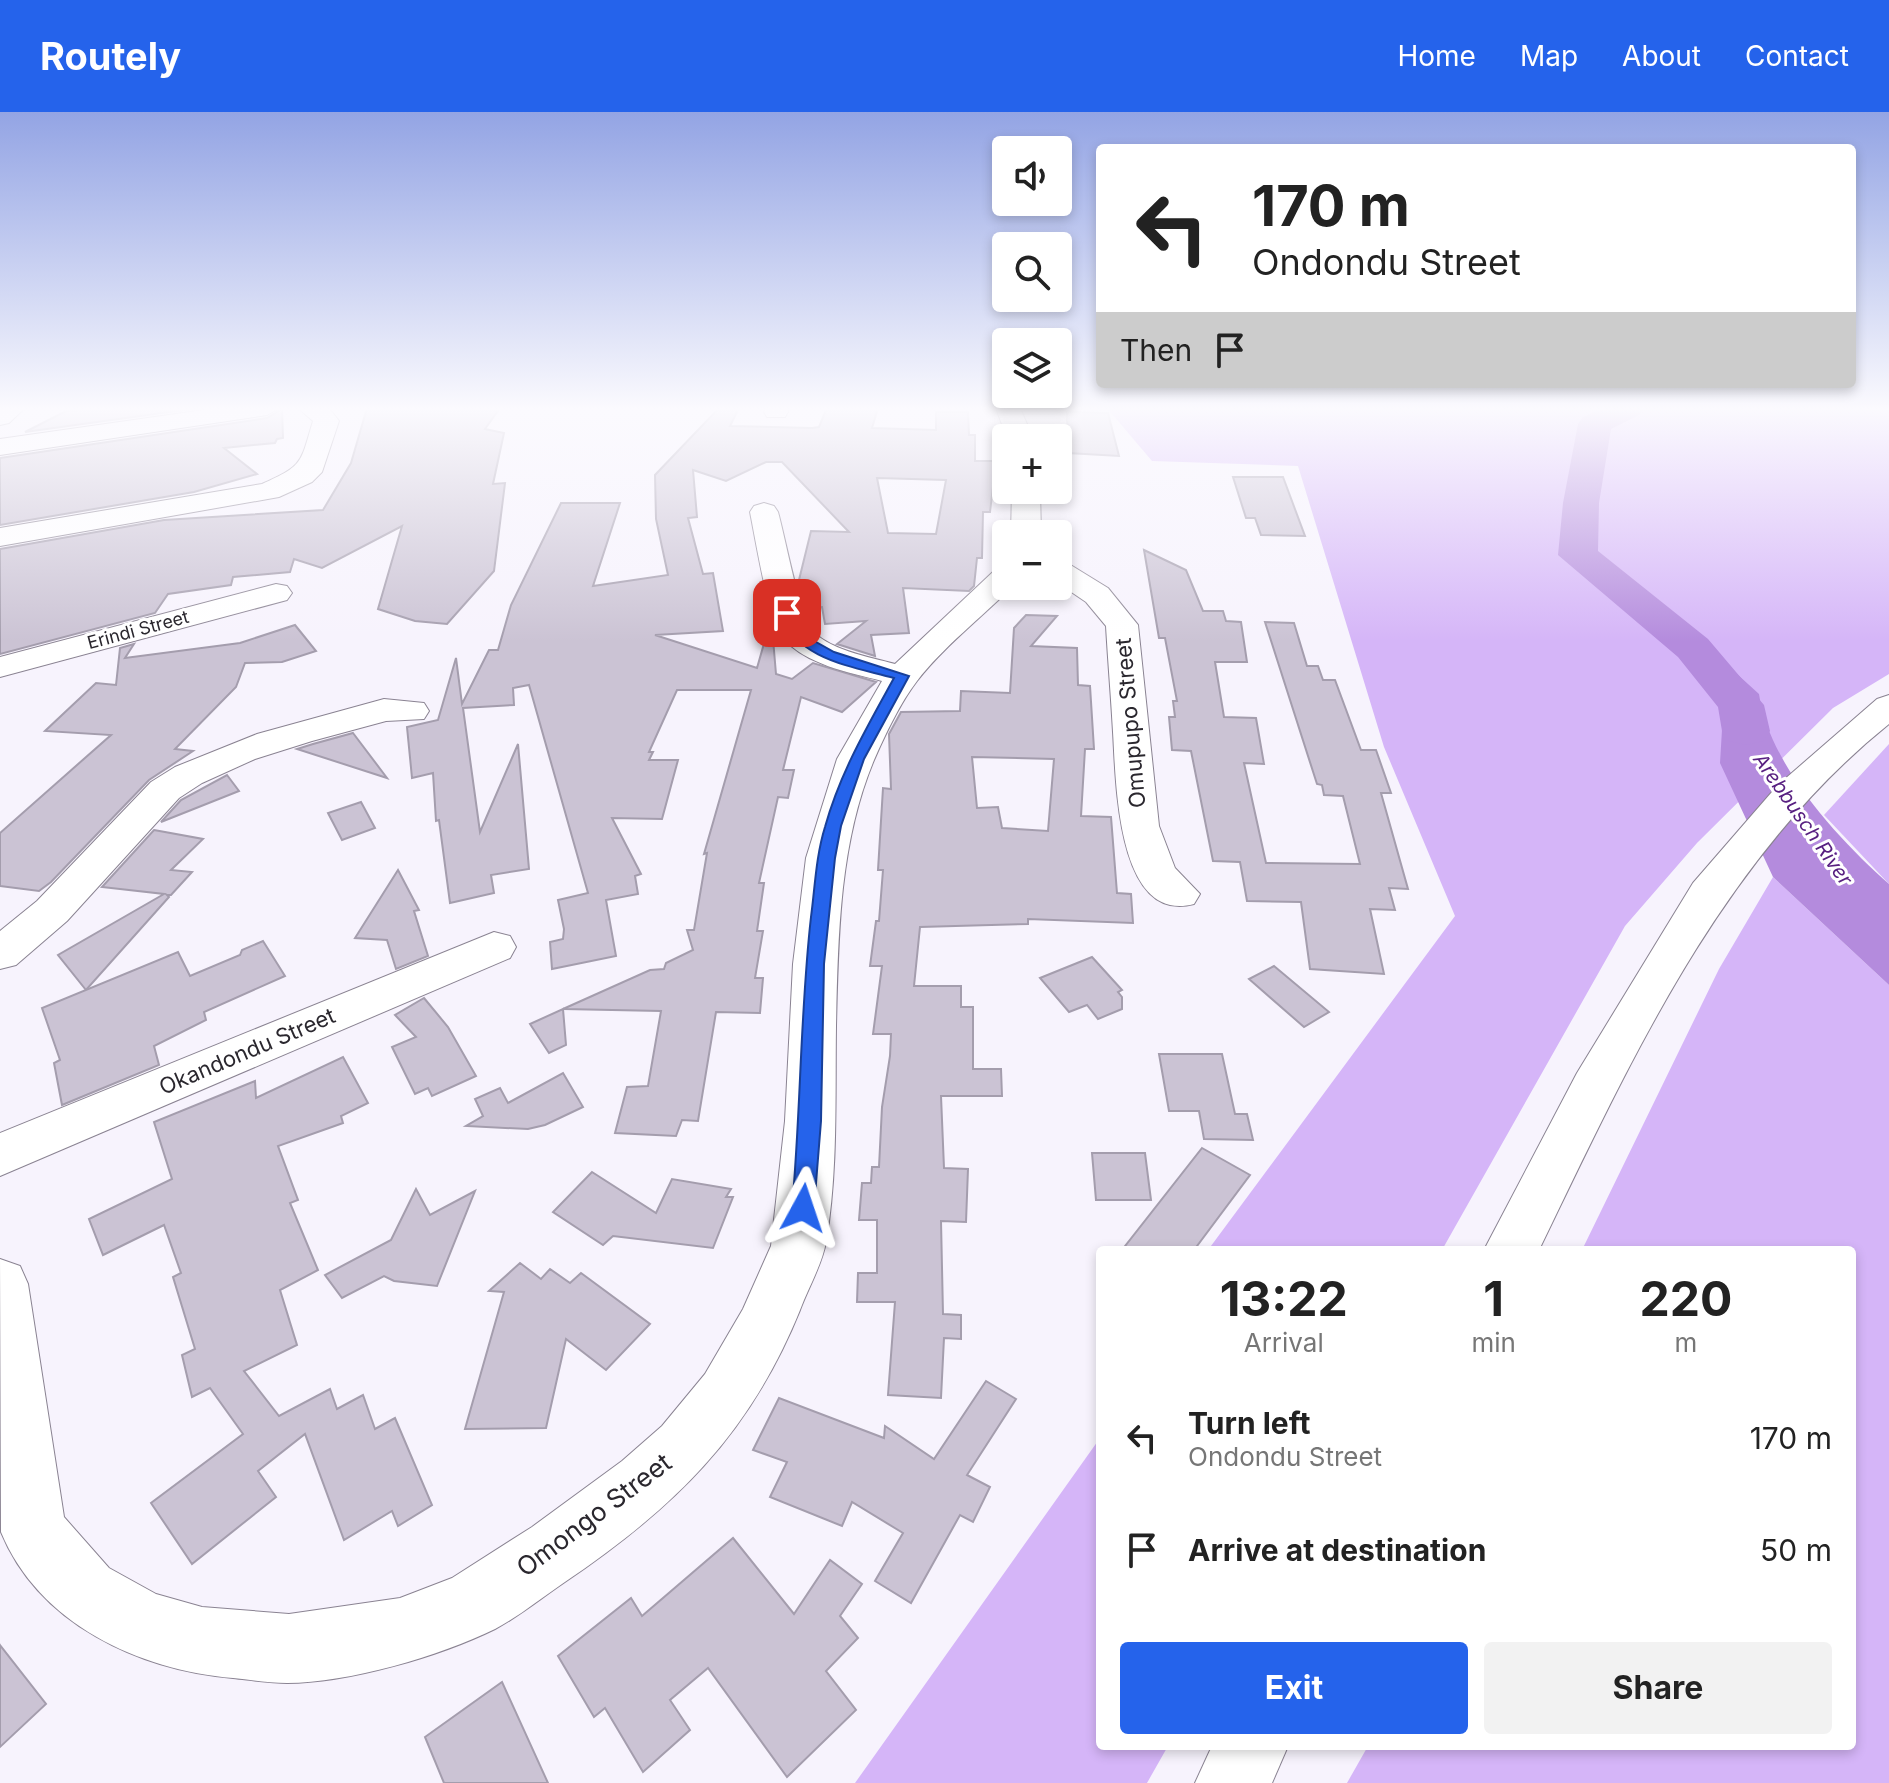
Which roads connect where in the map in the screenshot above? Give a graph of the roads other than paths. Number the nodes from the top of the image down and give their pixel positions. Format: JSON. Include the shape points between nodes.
{"nodes":[{"id":1,"x":280,"y":486,"type":"edge"},
{"id":2,"x":764,"y":512,"type":"dead end"},
{"id":3,"x":0,"y":537,"type":"edge"},
{"id":4,"x":1072,"y":579,"type":"edge"},
{"id":5,"x":992,"y":589,"type":"edge"},
{"id":6,"x":276,"y":593,"type":"dead end"},
{"id":7,"x":0,"y":667,"type":"edge"},
{"id":8,"x":902,"y":676,"type":"junction"},
{"id":9,"x":1889,"y":706,"type":"edge"},
{"id":10,"x":411,"y":711,"type":"dead end"},
{"id":11,"x":1179,"y":894,"type":"dead end"},
{"id":12,"x":494,"y":947,"type":"dead end"},
{"id":13,"x":0,"y":954,"type":"edge"},
{"id":14,"x":0,"y":1155,"type":"edge"},
{"id":15,"x":1513,"y":1246,"type":"edge"},
{"id":16,"x":0,"y":1284,"type":"edge"},
{"id":17,"x":1250,"y":1750,"type":"edge"},
{"id":18,"x":1232,"y":1783,"type":"edge"}],
"edges":[{"from":1,"to":3,"type":"street"},
{"from":2,"to":8,"type":"street","via":[[793,630],[829,655]]},
{"from":4,"to":11,"type":"street","name":"Omupupo Street","via":[[1097,595],[1122,625],[1139,826],[1157,874]]},
{"from":5,"to":8,"type":"street","name":"Omongo Street"},
{"from":6,"to":7,"type":"street","name":"Erindi Street"},
{"from":8,"to":16,"type":"street","name":"Omongo Street","via":[[856,759],[826,858],[798,1246],[765,1325],[726,1394],[684,1447],[555,1550],[473,1604],[400,1632],[289,1649],[202,1641],[144,1625],[85,1592],[34,1532]]},
{"from":9,"to":15,"type":"street","via":[[1826,757],[1708,893],[1594,1086]]},
{"from":10,"to":13,"type":"street","via":[[384,710],[211,763],[182,778],[52,911]]},
{"from":12,"to":14,"type":"street","name":"Okandondu Street"},
{"from":17,"to":18,"type":"street"}]}
